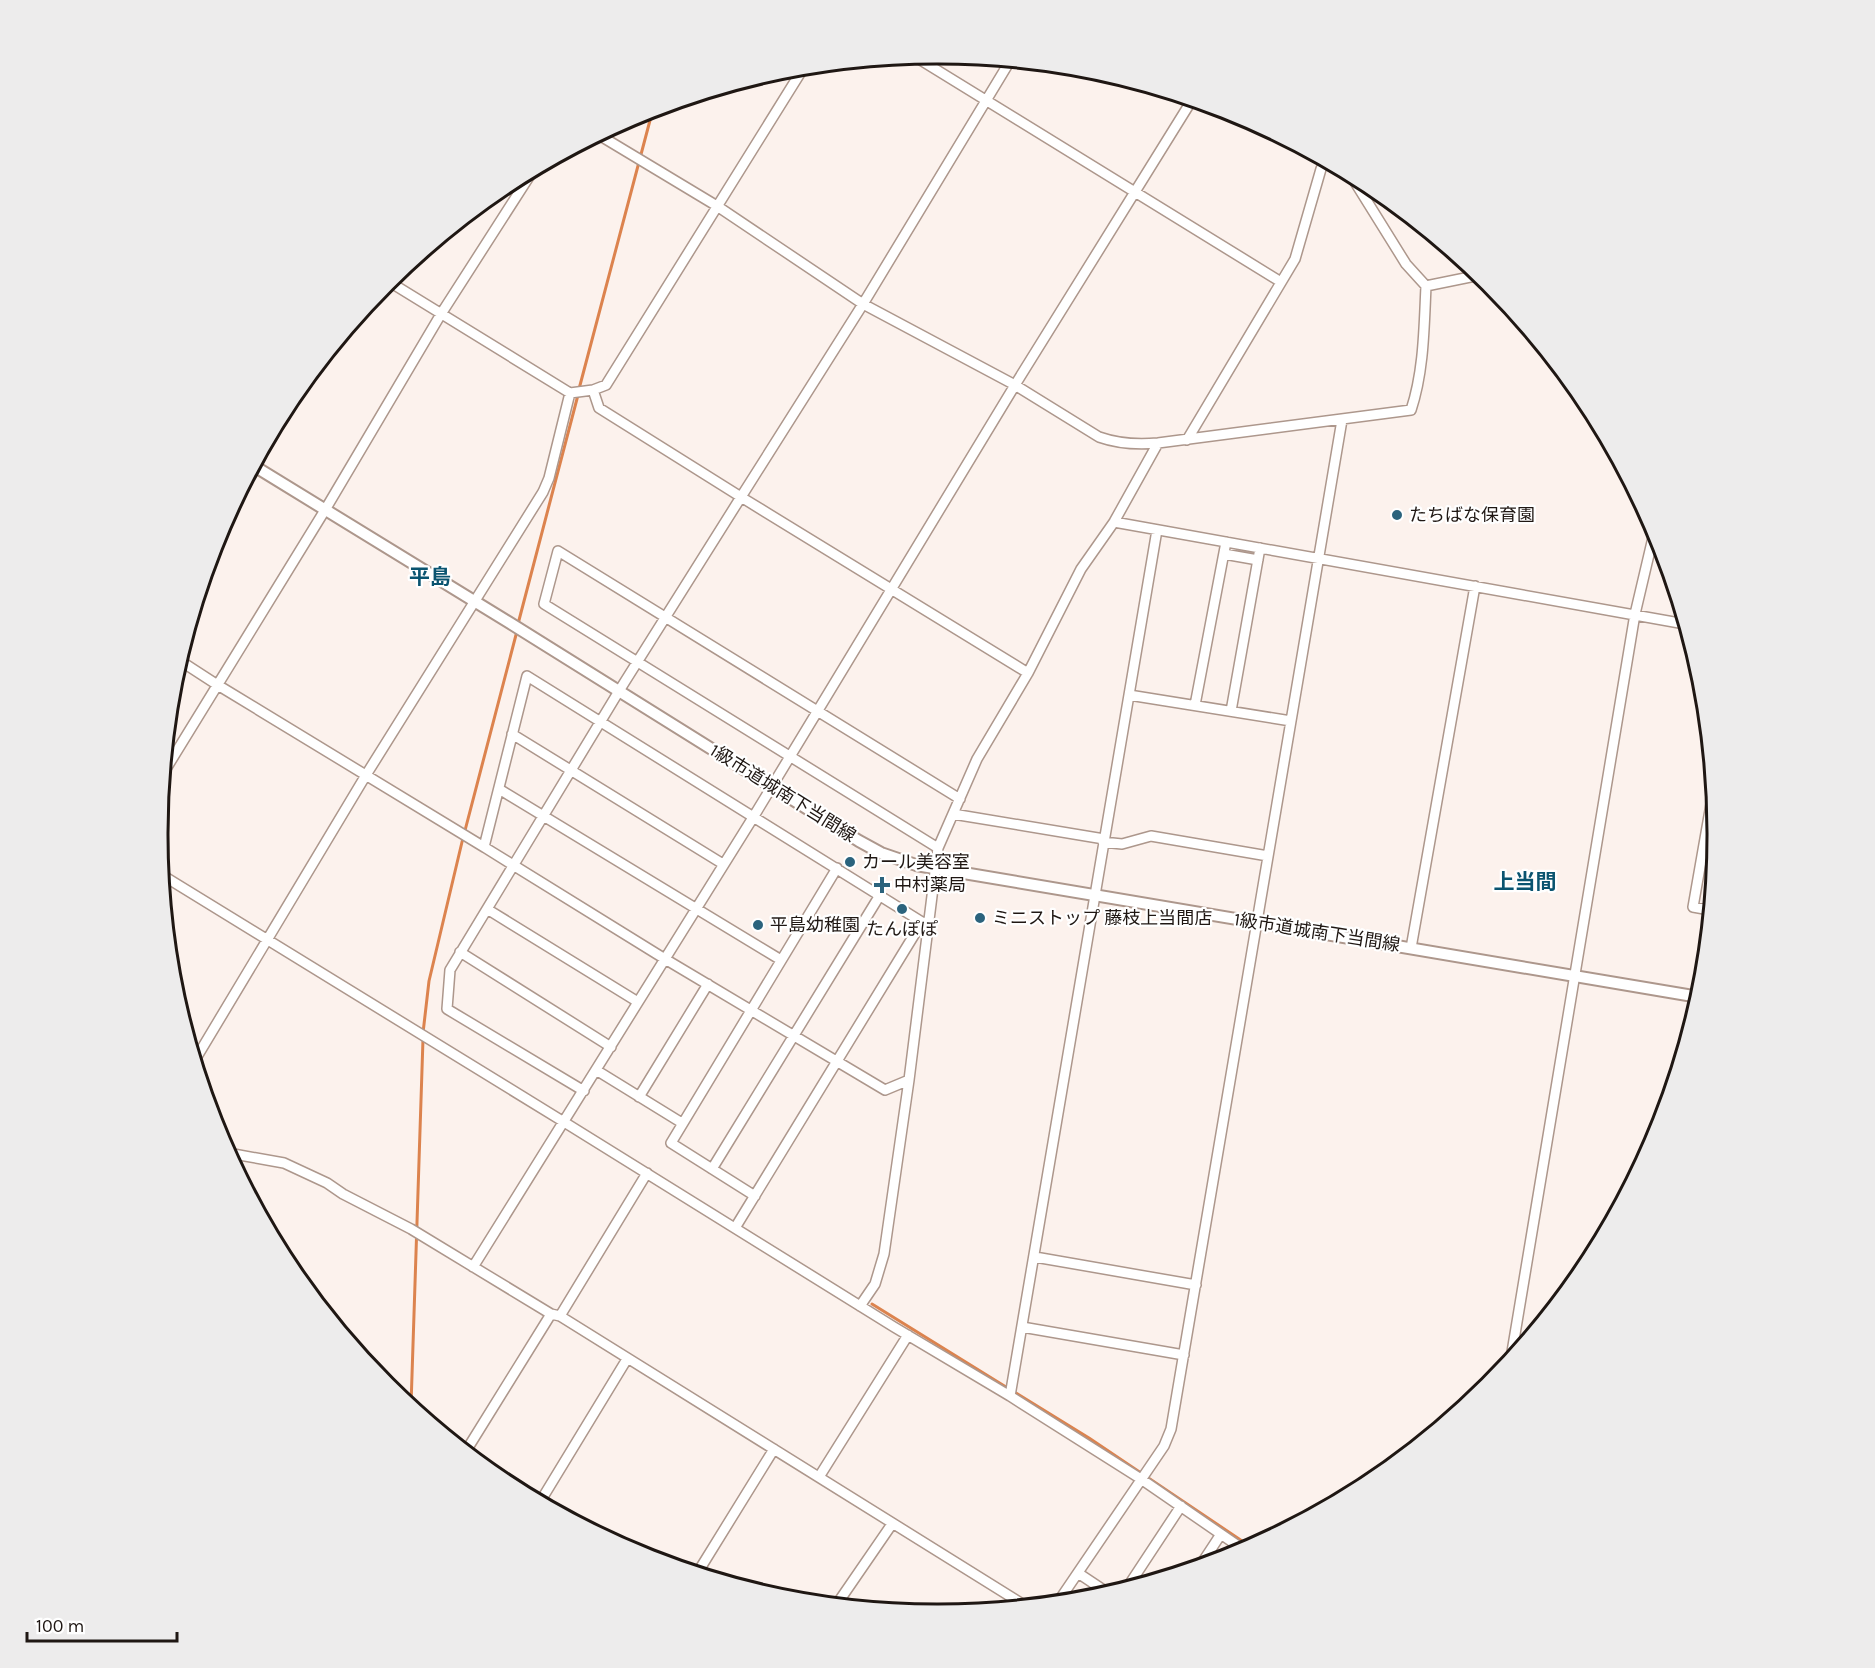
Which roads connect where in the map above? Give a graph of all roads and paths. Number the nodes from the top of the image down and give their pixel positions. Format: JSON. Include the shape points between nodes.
{"nodes":[{"id":1,"x":928,"y":64,"type":"edge"},
{"id":2,"x":1006,"y":68,"type":"edge"},
{"id":3,"x":798,"y":77,"type":"edge"},
{"id":4,"x":985,"y":100,"type":"junction"},
{"id":5,"x":1188,"y":106,"type":"edge"},
{"id":6,"x":607,"y":140,"type":"edge"},
{"id":7,"x":1322,"y":168,"type":"edge"},
{"id":8,"x":523,"y":186,"type":"edge"},
{"id":9,"x":1361,"y":192,"type":"edge"},
{"id":10,"x":1136,"y":193,"type":"junction"},
{"id":11,"x":717,"y":207,"type":"junction"},
{"id":12,"x":1469,"y":277,"type":"edge"},
{"id":13,"x":1281,"y":282,"type":"junction"},
{"id":14,"x":397,"y":286,"type":"edge"},
{"id":15,"x":1426,"y":286,"type":"junction"},
{"id":16,"x":863,"y":304,"type":"junction"},
{"id":17,"x":441,"y":314,"type":"junction"},
{"id":18,"x":1015,"y":385,"type":"junction"},
{"id":19,"x":593,"y":390,"type":"junction"},
{"id":20,"x":570,"y":393,"type":"junction"},
{"id":21,"x":1342,"y":420,"type":"junction"},
{"id":22,"x":1187,"y":440,"type":"junction"},
{"id":23,"x":1158,"y":443,"type":"junction"},
{"id":24,"x":260,"y":470,"type":"edge"},
{"id":25,"x":741,"y":497,"type":"junction"},
{"id":26,"x":325,"y":510,"type":"junction"},
{"id":27,"x":1114,"y":522,"type":"junction"},
{"id":28,"x":1158,"y":530,"type":"junction"},
{"id":29,"x":1226,"y":542,"type":"junction"},
{"id":30,"x":1651,"y":547,"type":"edge"},
{"id":31,"x":1260,"y":548,"type":"junction"},
{"id":32,"x":1224,"y":554,"type":"junction"},
{"id":33,"x":1319,"y":558,"type":"junction"},
{"id":34,"x":1258,"y":560,"type":"junction"},
{"id":35,"x":1475,"y":586,"type":"junction"},
{"id":36,"x":892,"y":590,"type":"junction"},
{"id":37,"x":474,"y":601,"type":"junction"},
{"id":38,"x":1635,"y":614,"type":"junction"},
{"id":39,"x":664,"y":618,"type":"junction"},
{"id":40,"x":1677,"y":622,"type":"edge"},
{"id":41,"x":637,"y":662,"type":"junction"},
{"id":42,"x":187,"y":665,"type":"edge"},
{"id":43,"x":1028,"y":673,"type":"junction"},
{"id":44,"x":216,"y":684,"type":"junction"},
{"id":45,"x":619,"y":691,"type":"junction"},
{"id":46,"x":1129,"y":694,"type":"junction"},
{"id":47,"x":1196,"y":705,"type":"junction"},
{"id":48,"x":1231,"y":711,"type":"junction"},
{"id":49,"x":817,"y":712,"type":"junction"},
{"id":50,"x":600,"y":721,"type":"junction"},
{"id":51,"x":1291,"y":721,"type":"junction"},
{"id":52,"x":512,"y":734,"type":"junction"},
{"id":53,"x":790,"y":756,"type":"junction"},
{"id":54,"x":173,"y":757,"type":"edge"},
{"id":55,"x":571,"y":770,"type":"junction"},
{"id":56,"x":366,"y":774,"type":"junction"},
{"id":57,"x":772,"y":786,"type":"junction"},
{"id":58,"x":499,"y":789,"type":"junction"},
{"id":59,"x":960,"y":799,"type":"junction"},
{"id":60,"x":953,"y":814,"type":"junction"},
{"id":61,"x":543,"y":815,"type":"junction"},
{"id":62,"x":754,"y":816,"type":"junction"},
{"id":63,"x":1707,"y":829,"type":"edge"},
{"id":64,"x":1104,"y":841,"type":"junction"},
{"id":65,"x":484,"y":847,"type":"junction"},
{"id":66,"x":938,"y":848,"type":"junction"},
{"id":67,"x":1268,"y":856,"type":"junction"},
{"id":68,"x":723,"y":864,"type":"junction"},
{"id":69,"x":512,"y":865,"type":"junction"},
{"id":70,"x":837,"y":868,"type":"junction"},
{"id":71,"x":936,"y":868,"type":"junction"},
{"id":72,"x":170,"y":880,"type":"edge"},
{"id":73,"x":880,"y":895,"type":"junction"},
{"id":74,"x":1094,"y":895,"type":"junction"},
{"id":75,"x":696,"y":908,"type":"junction"},
{"id":76,"x":487,"y":909,"type":"junction"},
{"id":77,"x":1703,"y":909,"type":"edge"},
{"id":78,"x":925,"y":922,"type":"junction"},
{"id":79,"x":1256,"y":922,"type":"junction"},
{"id":80,"x":268,"y":940,"type":"junction"},
{"id":81,"x":1411,"y":948,"type":"junction"},
{"id":82,"x":460,"y":952,"type":"junction"},
{"id":83,"x":665,"y":959,"type":"junction"},
{"id":84,"x":781,"y":960,"type":"junction"},
{"id":85,"x":1574,"y":976,"type":"junction"},
{"id":86,"x":708,"y":984,"type":"junction"},
{"id":87,"x":1689,"y":995,"type":"edge"},
{"id":88,"x":638,"y":1002,"type":"junction"},
{"id":89,"x":751,"y":1011,"type":"junction"},
{"id":90,"x":794,"y":1036,"type":"junction"},
{"id":91,"x":611,"y":1047,"type":"junction"},
{"id":92,"x":200,"y":1052,"type":"edge"},
{"id":93,"x":837,"y":1063,"type":"junction"},
{"id":94,"x":596,"y":1070,"type":"junction"},
{"id":95,"x":909,"y":1080,"type":"junction"},
{"id":96,"x":584,"y":1091,"type":"junction"},
{"id":97,"x":639,"y":1096,"type":"junction"},
{"id":98,"x":564,"y":1122,"type":"junction"},
{"id":99,"x":682,"y":1123,"type":"junction"},
{"id":100,"x":239,"y":1155,"type":"edge"},
{"id":101,"x":712,"y":1169,"type":"junction"},
{"id":102,"x":647,"y":1173,"type":"junction"},
{"id":103,"x":755,"y":1196,"type":"junction"},
{"id":104,"x":735,"y":1228,"type":"junction"},
{"id":105,"x":1035,"y":1257,"type":"junction"},
{"id":106,"x":473,"y":1267,"type":"junction"},
{"id":107,"x":1196,"y":1285,"type":"junction"},
{"id":108,"x":860,"y":1306,"type":"junction"},
{"id":109,"x":555,"y":1315,"type":"junction"},
{"id":110,"x":1022,"y":1327,"type":"junction"},
{"id":111,"x":908,"y":1335,"type":"junction"},
{"id":112,"x":1521,"y":1335,"type":"edge"},
{"id":113,"x":1184,"y":1355,"type":"junction"},
{"id":114,"x":627,"y":1359,"type":"junction"},
{"id":115,"x":1010,"y":1396,"type":"junction"},
{"id":116,"x":470,"y":1445,"type":"edge"},
{"id":117,"x":774,"y":1449,"type":"junction"},
{"id":118,"x":1144,"y":1475,"type":"junction"},
{"id":119,"x":819,"y":1477,"type":"junction"},
{"id":120,"x":544,"y":1495,"type":"edge"},
{"id":121,"x":1180,"y":1506,"type":"junction"},
{"id":122,"x":892,"y":1524,"type":"junction"},
{"id":123,"x":1221,"y":1534,"type":"junction"},
{"id":124,"x":1235,"y":1544,"type":"edge"},
{"id":125,"x":1208,"y":1554,"type":"edge"},
{"id":126,"x":701,"y":1566,"type":"edge"},
{"id":127,"x":1078,"y":1573,"type":"junction"},
{"id":128,"x":1134,"y":1578,"type":"edge"},
{"id":129,"x":1098,"y":1586,"type":"edge"},
{"id":130,"x":1064,"y":1593,"type":"edge"},
{"id":131,"x":842,"y":1597,"type":"edge"},
{"id":132,"x":1015,"y":1599,"type":"edge"}],
"edges":[{"from":1,"to":4,"type":"street"},
{"from":2,"to":4,"type":"street"},
{"from":3,"to":11,"type":"street"},
{"from":4,"to":10,"type":"street"},
{"from":4,"to":16,"type":"street"},
{"from":5,"to":10,"type":"street"},
{"from":6,"to":11,"type":"street"},
{"from":7,"to":13,"type":"street","via":[[1295,259]]},
{"from":8,"to":17,"type":"street"},
{"from":9,"to":15,"type":"street","via":[[1406,264]]},
{"from":10,"to":13,"type":"street"},
{"from":10,"to":18,"type":"street"},
{"from":11,"to":16,"type":"street"},
{"from":11,"to":19,"type":"street","via":[[606,385]]},
{"from":12,"to":15,"type":"street"},
{"from":13,"to":22,"type":"street"},
{"from":14,"to":17,"type":"street"},
{"from":15,"to":21,"type":"street","via":[[1420,374],[1411,410]]},
{"from":16,"to":18,"type":"street"},
{"from":16,"to":25,"type":"street"},
{"from":17,"to":20,"type":"street"},
{"from":17,"to":26,"type":"street"},
{"from":18,"to":23,"type":"street","via":[[1113,442]]},
{"from":18,"to":36,"type":"street"},
{"from":19,"to":20,"type":"street"},
{"from":19,"to":25,"type":"street","via":[[599,408]]},
{"from":20,"to":37,"type":"street","via":[[543,492]]},
{"from":21,"to":22,"type":"street"},
{"from":21,"to":33,"type":"street"},
{"from":22,"to":23,"type":"street"},
{"from":23,"to":27,"type":"street"},
{"from":24,"to":26,"type":"street","name":"1級市道城南下当間線"},
{"from":25,"to":36,"type":"street"},
{"from":25,"to":39,"type":"street"},
{"from":26,"to":37,"type":"street","name":"1級市道城南下当間線"},
{"from":26,"to":44,"type":"street"},
{"from":27,"to":28,"type":"street"},
{"from":27,"to":43,"type":"street","via":[[1081,569]]},
{"from":28,"to":29,"type":"street"},
{"from":28,"to":46,"type":"street"},
{"from":29,"to":31,"type":"street"},
{"from":29,"to":32,"type":"street"},
{"from":30,"to":38,"type":"street"},
{"from":31,"to":33,"type":"street"},
{"from":31,"to":34,"type":"street"},
{"from":32,"to":34,"type":"street"},
{"from":32,"to":47,"type":"street"},
{"from":33,"to":35,"type":"street"},
{"from":33,"to":51,"type":"street"},
{"from":34,"to":48,"type":"street"},
{"from":35,"to":38,"type":"street"},
{"from":35,"to":81,"type":"street"},
{"from":36,"to":43,"type":"street"},
{"from":36,"to":49,"type":"street"},
{"from":37,"to":45,"type":"street","name":"1級市道城南下当間線"},
{"from":37,"to":56,"type":"street"},
{"from":38,"to":40,"type":"street"},
{"from":38,"to":85,"type":"street"},
{"from":39,"to":41,"type":"street"},
{"from":39,"to":41,"type":"street","via":[[558,551],[544,604]]},
{"from":39,"to":49,"type":"street"},
{"from":41,"to":45,"type":"street"},
{"from":41,"to":53,"type":"street"},
{"from":42,"to":44,"type":"street"},
{"from":43,"to":59,"type":"street","via":[[977,759]]},
{"from":44,"to":54,"type":"street"},
{"from":44,"to":56,"type":"street"},
{"from":45,"to":50,"type":"street"},
{"from":45,"to":57,"type":"street","name":"1級市道城南下当間線"},
{"from":46,"to":47,"type":"street"},
{"from":46,"to":64,"type":"street"},
{"from":47,"to":48,"type":"street"},
{"from":48,"to":51,"type":"street"},
{"from":49,"to":53,"type":"street"},
{"from":49,"to":59,"type":"street"},
{"from":50,"to":52,"type":"street","via":[[527,676]]},
{"from":50,"to":55,"type":"street"},
{"from":50,"to":62,"type":"street"},
{"from":51,"to":67,"type":"street"},
{"from":52,"to":55,"type":"street"},
{"from":52,"to":58,"type":"street"},
{"from":53,"to":57,"type":"street"},
{"from":53,"to":66,"type":"street"},
{"from":55,"to":61,"type":"street"},
{"from":55,"to":68,"type":"street"},
{"from":56,"to":65,"type":"street"},
{"from":56,"to":80,"type":"street"},
{"from":57,"to":62,"type":"street"},
{"from":57,"to":71,"type":"street","name":"1級市道城南下当間線","via":[[881,853]]},
{"from":58,"to":61,"type":"street"},
{"from":58,"to":65,"type":"street"},
{"from":59,"to":60,"type":"street"},
{"from":60,"to":64,"type":"street"},
{"from":60,"to":66,"type":"street"},
{"from":61,"to":69,"type":"street"},
{"from":61,"to":75,"type":"street"},
{"from":62,"to":68,"type":"street"},
{"from":62,"to":70,"type":"street"},
{"from":63,"to":77,"type":"street","via":[[1693,907]]},
{"from":64,"to":67,"type":"street","via":[[1122,844],[1151,836]]},
{"from":64,"to":74,"type":"street"},
{"from":65,"to":69,"type":"street"},
{"from":66,"to":71,"type":"street"},
{"from":67,"to":79,"type":"street"},
{"from":68,"to":75,"type":"street"},
{"from":69,"to":76,"type":"street"},
{"from":69,"to":83,"type":"street"},
{"from":70,"to":73,"type":"street"},
{"from":70,"to":84,"type":"street"},
{"from":71,"to":74,"type":"street","name":"1級市道城南下当間線"},
{"from":71,"to":78,"type":"street"},
{"from":72,"to":80,"type":"street"},
{"from":73,"to":78,"type":"street"},
{"from":73,"to":90,"type":"street"},
{"from":74,"to":79,"type":"street","name":"1級市道城南下当間線"},
{"from":74,"to":105,"type":"street"},
{"from":75,"to":83,"type":"street"},
{"from":75,"to":84,"type":"street"},
{"from":76,"to":82,"type":"street"},
{"from":76,"to":88,"type":"street"},
{"from":78,"to":93,"type":"street"},
{"from":78,"to":95,"type":"street"},
{"from":79,"to":81,"type":"street","name":"1級市道城南下当間線"},
{"from":79,"to":107,"type":"street"},
{"from":80,"to":92,"type":"street"},
{"from":80,"to":98,"type":"street"},
{"from":81,"to":85,"type":"street","name":"1級市道城南下当間線"},
{"from":82,"to":91,"type":"street"},
{"from":82,"to":96,"type":"street","via":[[450,970],[447,1009]]},
{"from":83,"to":86,"type":"street"},
{"from":83,"to":88,"type":"street"},
{"from":84,"to":89,"type":"street"},
{"from":85,"to":87,"type":"street","name":"1級市道城南下当間線"},
{"from":85,"to":112,"type":"street"},
{"from":86,"to":89,"type":"street"},
{"from":86,"to":97,"type":"street"},
{"from":88,"to":91,"type":"street"},
{"from":89,"to":90,"type":"street"},
{"from":89,"to":99,"type":"street"},
{"from":90,"to":93,"type":"street"},
{"from":90,"to":101,"type":"street"},
{"from":91,"to":94,"type":"street"},
{"from":93,"to":95,"type":"street","via":[[885,1090]]},
{"from":93,"to":103,"type":"street"},
{"from":94,"to":96,"type":"street"},
{"from":94,"to":97,"type":"street"},
{"from":95,"to":108,"type":"street","via":[[884,1254],[875,1284]]},
{"from":96,"to":98,"type":"street"},
{"from":97,"to":99,"type":"street"},
{"from":98,"to":102,"type":"street"},
{"from":98,"to":106,"type":"street"},
{"from":99,"to":101,"type":"street","via":[[671,1143]]},
{"from":100,"to":106,"type":"street","via":[[285,1163],[327,1183]]},
{"from":101,"to":103,"type":"street"},
{"from":102,"to":104,"type":"street"},
{"from":102,"to":109,"type":"street"},
{"from":103,"to":104,"type":"street"},
{"from":104,"to":108,"type":"street"},
{"from":105,"to":107,"type":"street"},
{"from":105,"to":110,"type":"street"},
{"from":106,"to":109,"type":"street"},
{"from":107,"to":113,"type":"street"},
{"from":108,"to":111,"type":"street"},
{"from":109,"to":114,"type":"street"},
{"from":109,"to":116,"type":"street"},
{"from":110,"to":113,"type":"street"},
{"from":110,"to":115,"type":"street"},
{"from":111,"to":115,"type":"street"},
{"from":111,"to":119,"type":"street"},
{"from":113,"to":118,"type":"street","via":[[1171,1430]]},
{"from":114,"to":117,"type":"street"},
{"from":114,"to":120,"type":"street"},
{"from":115,"to":118,"type":"street"},
{"from":117,"to":119,"type":"street"},
{"from":117,"to":126,"type":"street"},
{"from":118,"to":121,"type":"street"},
{"from":118,"to":127,"type":"street"},
{"from":119,"to":122,"type":"street"},
{"from":121,"to":123,"type":"street"},
{"from":121,"to":128,"type":"street"},
{"from":122,"to":131,"type":"street"},
{"from":122,"to":132,"type":"street"},
{"from":123,"to":124,"type":"street"},
{"from":123,"to":125,"type":"street"},
{"from":127,"to":129,"type":"street"},
{"from":127,"to":130,"type":"street"}]}
